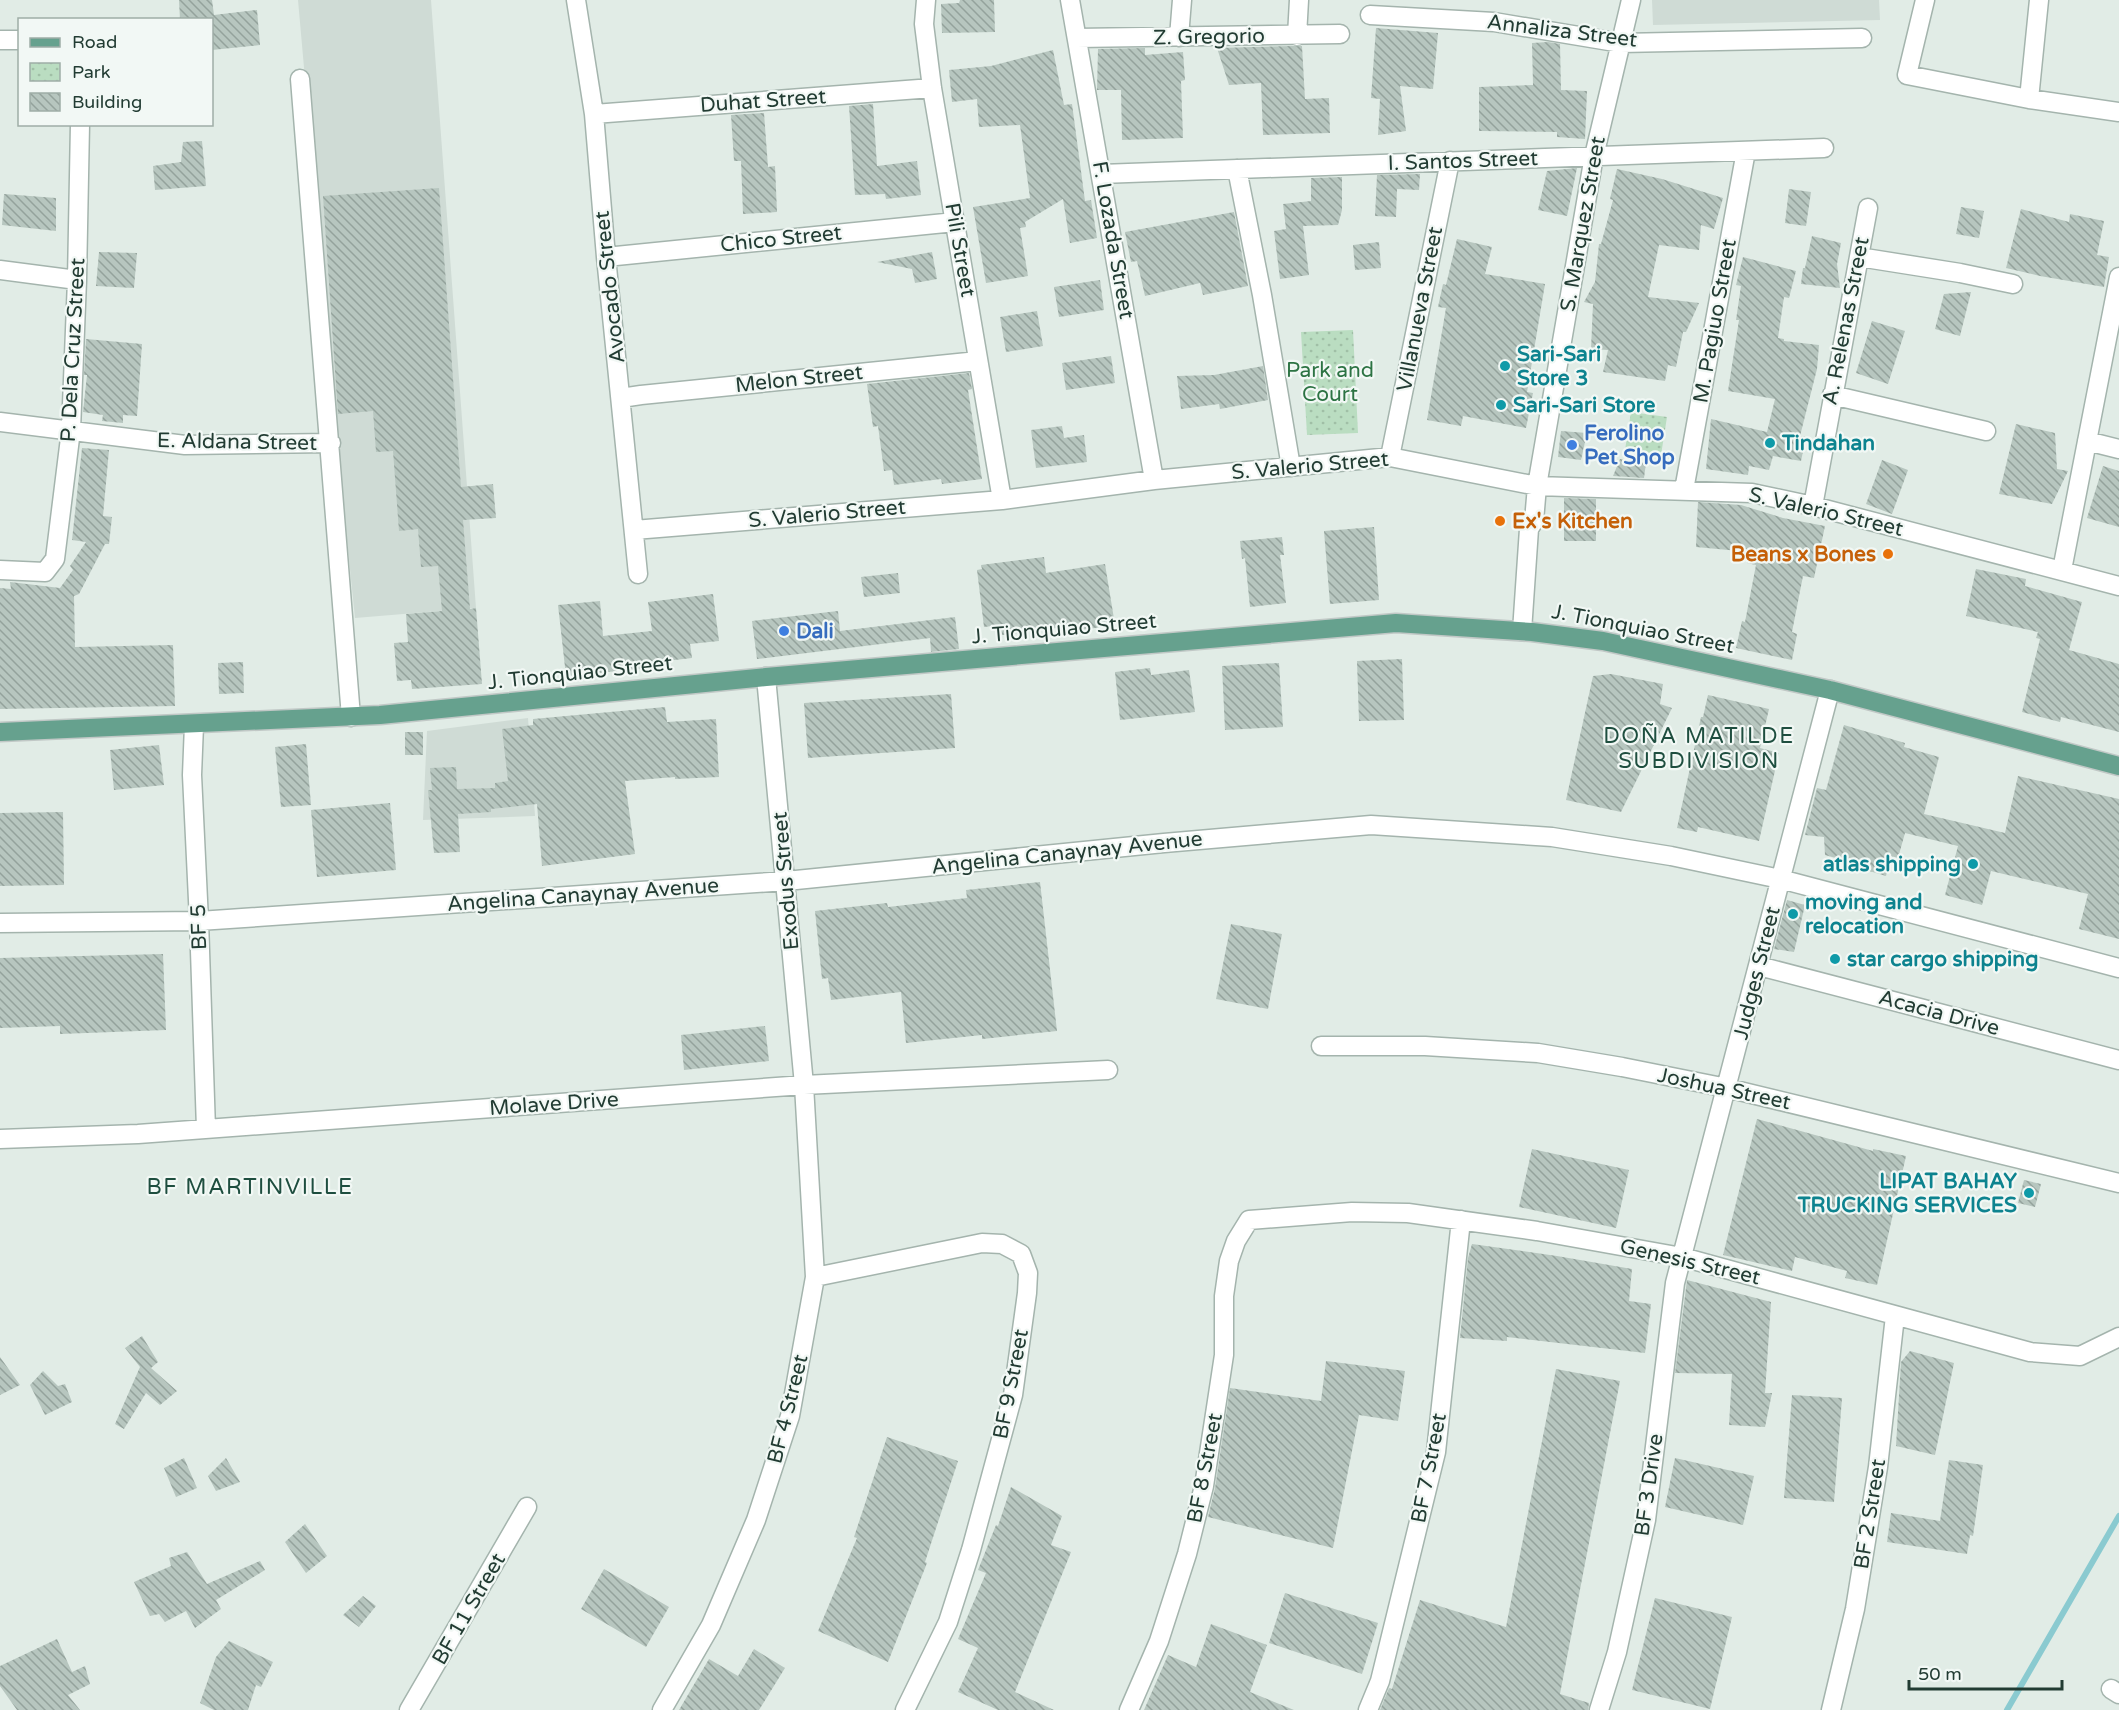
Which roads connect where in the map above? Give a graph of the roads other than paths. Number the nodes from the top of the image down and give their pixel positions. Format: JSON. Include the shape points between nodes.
{"nodes":[{"id":1,"x":576,"y":0,"type":"edge"},
{"id":2,"x":926,"y":0,"type":"edge"},
{"id":3,"x":1070,"y":0,"type":"edge"},
{"id":4,"x":1182,"y":0,"type":"edge"},
{"id":5,"x":1299,"y":0,"type":"edge"},
{"id":6,"x":1631,"y":0,"type":"edge"},
{"id":7,"x":1925,"y":0,"type":"edge"},
{"id":8,"x":2039,"y":0,"type":"edge"},
{"id":9,"x":1370,"y":15,"type":"dead end"},
{"id":10,"x":1340,"y":34,"type":"dead end"},
{"id":11,"x":1297,"y":36,"type":"junction"},
{"id":12,"x":1179,"y":37,"type":"junction"},
{"id":13,"x":1077,"y":38,"type":"junction"},
{"id":14,"x":1862,"y":38,"type":"dead end"},
{"id":15,"x":0,"y":39,"type":"edge"},
{"id":16,"x":18,"y":40,"type":"edge"},
{"id":17,"x":1621,"y":43,"type":"junction"},
{"id":18,"x":300,"y":79,"type":"dead end"},
{"id":19,"x":932,"y":88,"type":"junction"},
{"id":20,"x":2029,"y":99,"type":"junction"},
{"id":21,"x":2119,"y":112,"type":"edge"},
{"id":22,"x":594,"y":114,"type":"junction"},
{"id":23,"x":80,"y":126,"type":"edge"},
{"id":24,"x":1824,"y":148,"type":"dead end"},
{"id":25,"x":1746,"y":151,"type":"junction"},
{"id":26,"x":1594,"y":156,"type":"junction"},
{"id":27,"x":1450,"y":161,"type":"junction"},
{"id":28,"x":1237,"y":169,"type":"junction"},
{"id":29,"x":1101,"y":174,"type":"junction"},
{"id":30,"x":1868,"y":208,"type":"dead end"},
{"id":31,"x":955,"y":222,"type":"junction"},
{"id":32,"x":606,"y":257,"type":"junction"},
{"id":33,"x":1858,"y":257,"type":"junction"},
{"id":34,"x":0,"y":270,"type":"edge"},
{"id":35,"x":2119,"y":277,"type":"edge"},
{"id":36,"x":77,"y":280,"type":"junction"},
{"id":37,"x":2013,"y":284,"type":"dead end"},
{"id":38,"x":978,"y":361,"type":"junction"},
{"id":39,"x":1832,"y":395,"type":"junction"},
{"id":40,"x":621,"y":398,"type":"junction"},
{"id":41,"x":0,"y":422,"type":"edge"},
{"id":42,"x":70,"y":430,"type":"junction"},
{"id":43,"x":1986,"y":431,"type":"dead end"},
{"id":44,"x":2087,"y":441,"type":"junction"},
{"id":45,"x":331,"y":443,"type":"junction"},
{"id":46,"x":2119,"y":449,"type":"edge"},
{"id":47,"x":1390,"y":457,"type":"junction"},
{"id":48,"x":1291,"y":467,"type":"junction"},
{"id":49,"x":1155,"y":480,"type":"junction"},
{"id":50,"x":1536,"y":486,"type":"junction"},
{"id":51,"x":1684,"y":490,"type":"junction"},
{"id":52,"x":1002,"y":500,"type":"junction"},
{"id":53,"x":1813,"y":506,"type":"junction"},
{"id":54,"x":634,"y":530,"type":"junction"},
{"id":55,"x":0,"y":570,"type":"edge"},
{"id":56,"x":2062,"y":570,"type":"junction"},
{"id":57,"x":639,"y":574,"type":"dead end"},
{"id":58,"x":2119,"y":586,"type":"edge"},
{"id":59,"x":1527,"y":631,"type":"junction"},
{"id":60,"x":766,"y":677,"type":"junction"},
{"id":61,"x":1830,"y":690,"type":"junction"},
{"id":62,"x":351,"y":717,"type":"junction"},
{"id":63,"x":194,"y":725,"type":"junction"},
{"id":64,"x":0,"y":732,"type":"edge"},
{"id":65,"x":2119,"y":766,"type":"edge"},
{"id":66,"x":1780,"y":879,"type":"junction"},
{"id":67,"x":786,"y":881,"type":"junction"},
{"id":68,"x":200,"y":921,"type":"junction"},
{"id":69,"x":0,"y":923,"type":"edge"},
{"id":70,"x":1759,"y":966,"type":"junction"},
{"id":71,"x":2119,"y":968,"type":"edge"},
{"id":72,"x":1321,"y":1046,"type":"dead end"},
{"id":73,"x":2119,"y":1060,"type":"edge"},
{"id":74,"x":1108,"y":1070,"type":"dead end"},
{"id":75,"x":804,"y":1084,"type":"junction"},
{"id":76,"x":1727,"y":1088,"type":"junction"},
{"id":77,"x":206,"y":1129,"type":"junction"},
{"id":78,"x":0,"y":1139,"type":"edge"},
{"id":79,"x":2119,"y":1183,"type":"edge"},
{"id":80,"x":1249,"y":1220,"type":"joint"},
{"id":81,"x":1461,"y":1220,"type":"junction"},
{"id":82,"x":1682,"y":1257,"type":"junction"},
{"id":83,"x":815,"y":1277,"type":"junction"},
{"id":84,"x":1895,"y":1316,"type":"junction"},
{"id":85,"x":2119,"y":1337,"type":"edge"},
{"id":86,"x":527,"y":1507,"type":"dead end"},
{"id":87,"x":409,"y":1710,"type":"edge"},
{"id":88,"x":662,"y":1710,"type":"edge"},
{"id":89,"x":905,"y":1710,"type":"edge"},
{"id":90,"x":1129,"y":1710,"type":"edge"},
{"id":91,"x":1368,"y":1710,"type":"edge"},
{"id":92,"x":1599,"y":1710,"type":"edge"},
{"id":93,"x":1831,"y":1710,"type":"edge"}],
"edges":[{"from":1,"to":22,"type":"street","name":"Avocado Street"},
{"from":2,"to":19,"type":"street","name":"Pili Street","via":[[924,24]]},
{"from":3,"to":13,"type":"street","name":"F. Lozada Street"},
{"from":4,"to":12,"type":"street"},
{"from":5,"to":11,"type":"street"},
{"from":6,"to":17,"type":"street","name":"S. Marquez Street"},
{"from":7,"to":20,"type":"street","via":[[1907,75]]},
{"from":8,"to":20,"type":"street"},
{"from":9,"to":17,"type":"street","name":"Annaliza Street","via":[[1494,22]]},
{"from":10,"to":11,"type":"street","name":"Z. Gregorio"},
{"from":11,"to":12,"type":"street","name":"Z. Gregorio"},
{"from":12,"to":13,"type":"street","name":"Z. Gregorio"},
{"from":13,"to":29,"type":"street","name":"F. Lozada Street"},
{"from":14,"to":17,"type":"street","name":"Annaliza Street"},
{"from":15,"to":16,"type":"street"},
{"from":17,"to":26,"type":"street","name":"S. Marquez Street"},
{"from":18,"to":45,"type":"street"},
{"from":19,"to":22,"type":"street","name":"Duhat Street"},
{"from":19,"to":31,"type":"street","name":"Pili Street"},
{"from":20,"to":21,"type":"street"},
{"from":22,"to":32,"type":"street","name":"Avocado Street"},
{"from":23,"to":36,"type":"street","name":"P. Dela Cruz Street"},
{"from":24,"to":25,"type":"street","name":"I. Santos Street"},
{"from":25,"to":26,"type":"street","name":"I. Santos Street"},
{"from":25,"to":51,"type":"street","name":"M. Pagiuo Street"},
{"from":26,"to":27,"type":"street","name":"I. Santos Street"},
{"from":26,"to":50,"type":"street","name":"S. Marquez Street"},
{"from":27,"to":28,"type":"street","name":"I. Santos Street"},
{"from":27,"to":47,"type":"street","name":"Villanueva Street"},
{"from":28,"to":29,"type":"street","name":"I. Santos Street"},
{"from":28,"to":48,"type":"street"},
{"from":29,"to":49,"type":"street","name":"F. Lozada Street"},
{"from":30,"to":33,"type":"street","name":"A. Relenas Street"},
{"from":31,"to":32,"type":"street","name":"Chico Street"},
{"from":31,"to":38,"type":"street","name":"Pili Street"},
{"from":32,"to":40,"type":"street","name":"Avocado Street"},
{"from":33,"to":37,"type":"street"},
{"from":33,"to":39,"type":"street","name":"A. Relenas Street"},
{"from":34,"to":36,"type":"street"},
{"from":35,"to":44,"type":"street"},
{"from":36,"to":42,"type":"street","name":"P. Dela Cruz Street"},
{"from":38,"to":40,"type":"street","name":"Melon Street"},
{"from":38,"to":52,"type":"street","name":"Pili Street"},
{"from":39,"to":43,"type":"street"},
{"from":39,"to":53,"type":"street","name":"A. Relenas Street"},
{"from":40,"to":54,"type":"street","name":"Avocado Street"},
{"from":41,"to":42,"type":"street","name":"E. Aldana Street"},
{"from":42,"to":45,"type":"street","name":"E. Aldana Street","via":[[185,445]]},
{"from":42,"to":55,"type":"street","name":"P. Dela Cruz Street","via":[[55,559],[45,572]]},
{"from":44,"to":46,"type":"street"},
{"from":44,"to":56,"type":"street"},
{"from":45,"to":62,"type":"street"},
{"from":47,"to":48,"type":"street","name":"S. Valerio Street"},
{"from":47,"to":50,"type":"street","name":"S. Valerio Street"},
{"from":48,"to":49,"type":"street","name":"S. Valerio Street"},
{"from":49,"to":52,"type":"street","name":"S. Valerio Street"},
{"from":50,"to":51,"type":"street","name":"S. Valerio Street"},
{"from":50,"to":59,"type":"street","name":"S. Marquez Street","via":[[1529,529]]},
{"from":51,"to":53,"type":"street","name":"S. Valerio Street","via":[[1752,493]]},
{"from":52,"to":54,"type":"street","name":"S. Valerio Street"},
{"from":53,"to":56,"type":"street","name":"S. Valerio Street"},
{"from":54,"to":57,"type":"street","name":"Avocado Street"},
{"from":56,"to":58,"type":"street","name":"S. Valerio Street"},
{"from":59,"to":60,"type":"main road","name":"J. Tionquiao Street","via":[[1396,623]]},
{"from":59,"to":61,"type":"main road","name":"J. Tionquiao Street","via":[[1603,641]]},
{"from":60,"to":62,"type":"main road","name":"J. Tionquiao Street"},
{"from":60,"to":67,"type":"street","name":"Exodus Street"},
{"from":61,"to":65,"type":"main road","name":"J. Tionquiao Street"},
{"from":61,"to":66,"type":"street","name":"Judges Street"},
{"from":62,"to":63,"type":"main road","name":"J. Tionquiao Street"},
{"from":63,"to":64,"type":"main road","name":"J. Tionquiao Street"},
{"from":63,"to":68,"type":"street","name":"BF 5","via":[[192,775]]},
{"from":66,"to":67,"type":"street","name":"Angelina Canaynay Avenue","via":[[1552,837],[1371,825]]},
{"from":66,"to":70,"type":"street","name":"Judges Street"},
{"from":66,"to":71,"type":"street","name":"Angelina Canaynay Avenue"},
{"from":67,"to":68,"type":"street","name":"Angelina Canaynay Avenue"},
{"from":67,"to":75,"type":"street","name":"Exodus Street"},
{"from":68,"to":69,"type":"street","name":"Angelina Canaynay Avenue"},
{"from":68,"to":77,"type":"street","name":"BF 5"},
{"from":70,"to":73,"type":"street","name":"Acacia Drive"},
{"from":70,"to":76,"type":"street","name":"Judges Street"},
{"from":72,"to":76,"type":"street","name":"Joshua Street","via":[[1425,1046],[1538,1053]]},
{"from":74,"to":75,"type":"street","name":"Molave Drive"},
{"from":75,"to":77,"type":"street","name":"Molave Drive"},
{"from":75,"to":83,"type":"street","name":"BF 4 Street"},
{"from":76,"to":79,"type":"street","name":"Joshua Street"},
{"from":76,"to":82,"type":"street","name":"Judges Street"},
{"from":77,"to":78,"type":"street","name":"Molave Drive"},
{"from":80,"to":81,"type":"street","name":"Genesis Street","via":[[1352,1212],[1408,1213]]},
{"from":80,"to":90,"type":"street","name":"BF 8 Street","via":[[1229,1261],[1224,1296],[1224,1355],[1204,1486],[1188,1554],[1160,1641]]},
{"from":81,"to":82,"type":"street","name":"Genesis Street"},
{"from":81,"to":91,"type":"street","name":"BF 7 Street","via":[[1436,1452],[1380,1682]]},
{"from":82,"to":84,"type":"street","name":"Genesis Street"},
{"from":82,"to":92,"type":"street","name":"BF 3 Drive","via":[[1671,1302],[1646,1520],[1617,1652]]},
{"from":83,"to":88,"type":"street","name":"BF 4 Street","via":[[790,1416],[756,1520],[711,1625]]},
{"from":83,"to":89,"type":"street","name":"BF 9 Street","via":[[982,1243],[1002,1244],[1021,1254],[1028,1273],[1013,1395],[987,1493],[948,1622]]},
{"from":84,"to":85,"type":"street","name":"Genesis Street","via":[[2030,1352],[2080,1356]]},
{"from":84,"to":93,"type":"street","name":"BF 2 Street","via":[[1878,1467],[1856,1609]]},
{"from":86,"to":87,"type":"street","name":"BF 11 Street"}]}
